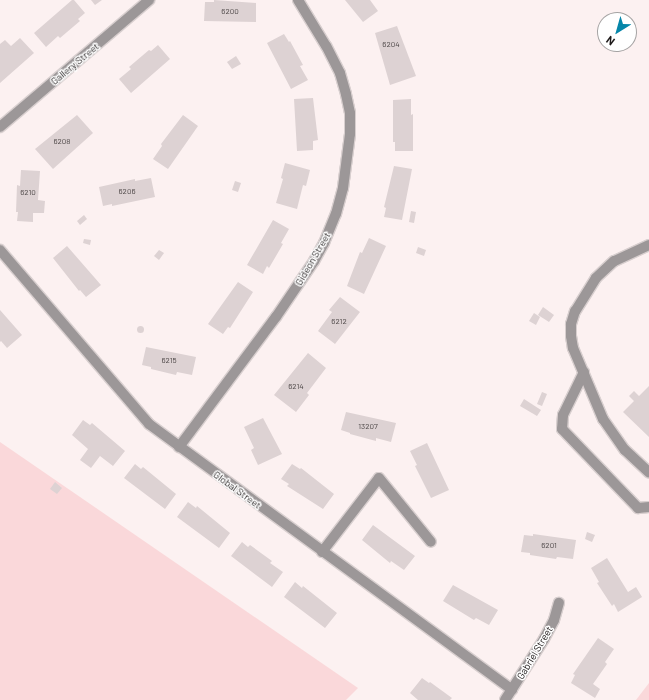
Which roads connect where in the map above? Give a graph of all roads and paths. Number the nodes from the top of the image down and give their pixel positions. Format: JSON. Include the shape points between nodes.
{"nodes":[{"id":1,"x":149,"y":0,"type":"edge"},
{"id":2,"x":298,"y":0,"type":"edge"},
{"id":3,"x":0,"y":127,"type":"edge"},
{"id":4,"x":649,"y":245,"type":"edge"},
{"id":5,"x":0,"y":250,"type":"edge"},
{"id":6,"x":584,"y":372,"type":"junction"},
{"id":7,"x":179,"y":447,"type":"junction"},
{"id":8,"x":649,"y":472,"type":"edge"},
{"id":9,"x":649,"y":507,"type":"edge"},
{"id":10,"x":431,"y":542,"type":"dead end"},
{"id":11,"x":322,"y":552,"type":"junction"},
{"id":12,"x":559,"y":603,"type":"dead end"},
{"id":13,"x":512,"y":690,"type":"junction"},
{"id":14,"x":505,"y":700,"type":"edge"}],
"edges":[{"from":1,"to":3,"type":"street","name":"Gallery Street"},
{"from":2,"to":7,"type":"street","name":"Gideon Street","via":[[340,73],[350,112],[342,195],[324,243],[300,283]]},
{"from":4,"to":6,"type":"street","via":[[610,265],[596,278],[575,311],[571,336],[573,348]]},
{"from":5,"to":7,"type":"street","name":"Global Street","via":[[138,412]]},
{"from":6,"to":8,"type":"street","via":[[603,419],[625,450]]},
{"from":6,"to":9,"type":"street","via":[[563,415],[562,429],[638,508]]},
{"from":7,"to":11,"type":"street","name":"Global Street"},
{"from":10,"to":11,"type":"street","via":[[379,478]]},
{"from":11,"to":13,"type":"street","name":"Global Street"},
{"from":12,"to":13,"type":"street","name":"Gabriel Street","via":[[544,639]]},
{"from":13,"to":14,"type":"street","name":"Gabriel Street"}]}
